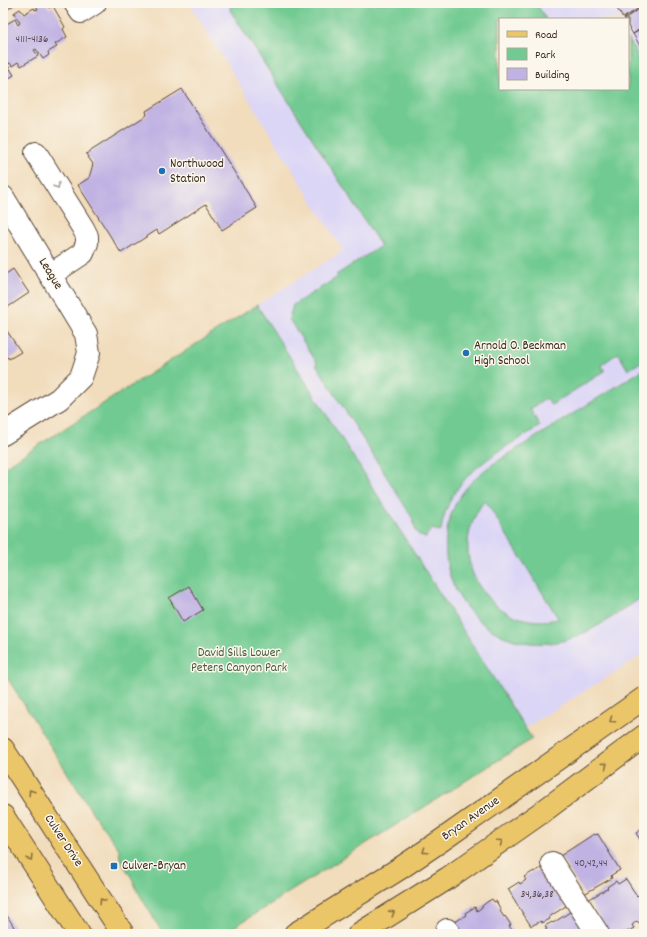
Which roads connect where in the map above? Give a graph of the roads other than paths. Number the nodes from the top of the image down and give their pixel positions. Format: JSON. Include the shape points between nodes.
{"nodes":[{"id":1,"x":36,"y":153,"type":"dead end"},
{"id":2,"x":3,"y":197,"type":"edge"},
{"id":3,"x":50,"y":275,"type":"junction"},
{"id":4,"x":3,"y":434,"type":"edge"},
{"id":5,"x":644,"y":698,"type":"edge"},
{"id":6,"x":644,"y":736,"type":"edge"},
{"id":7,"x":3,"y":748,"type":"edge"},
{"id":8,"x":3,"y":816,"type":"edge"},
{"id":9,"x":552,"y":863,"type":"dead end"},
{"id":10,"x":79,"y":934,"type":"edge"},
{"id":11,"x":123,"y":934,"type":"edge"},
{"id":12,"x":295,"y":934,"type":"edge"},
{"id":13,"x":359,"y":934,"type":"edge"},
{"id":14,"x":598,"y":934,"type":"edge"}],
"edges":[{"from":1,"to":3,"type":"street","one_way":true,"via":[[83,228],[87,243],[82,253]]},
{"from":2,"to":3,"type":"street","name":"League"},
{"from":3,"to":4,"type":"street","name":"League","via":[[86,334],[89,353],[81,377],[59,399]]},
{"from":5,"to":12,"type":"main road","name":"Bryan Avenue","one_way":true,"via":[[442,840]]},
{"from":13,"to":6,"type":"main road","one_way":true,"via":[[545,810]]},
{"from":11,"to":7,"type":"main road","name":"Culver Drive","one_way":true},
{"from":8,"to":10,"type":"main road","one_way":true},
{"from":9,"to":14,"type":"street"}]}
